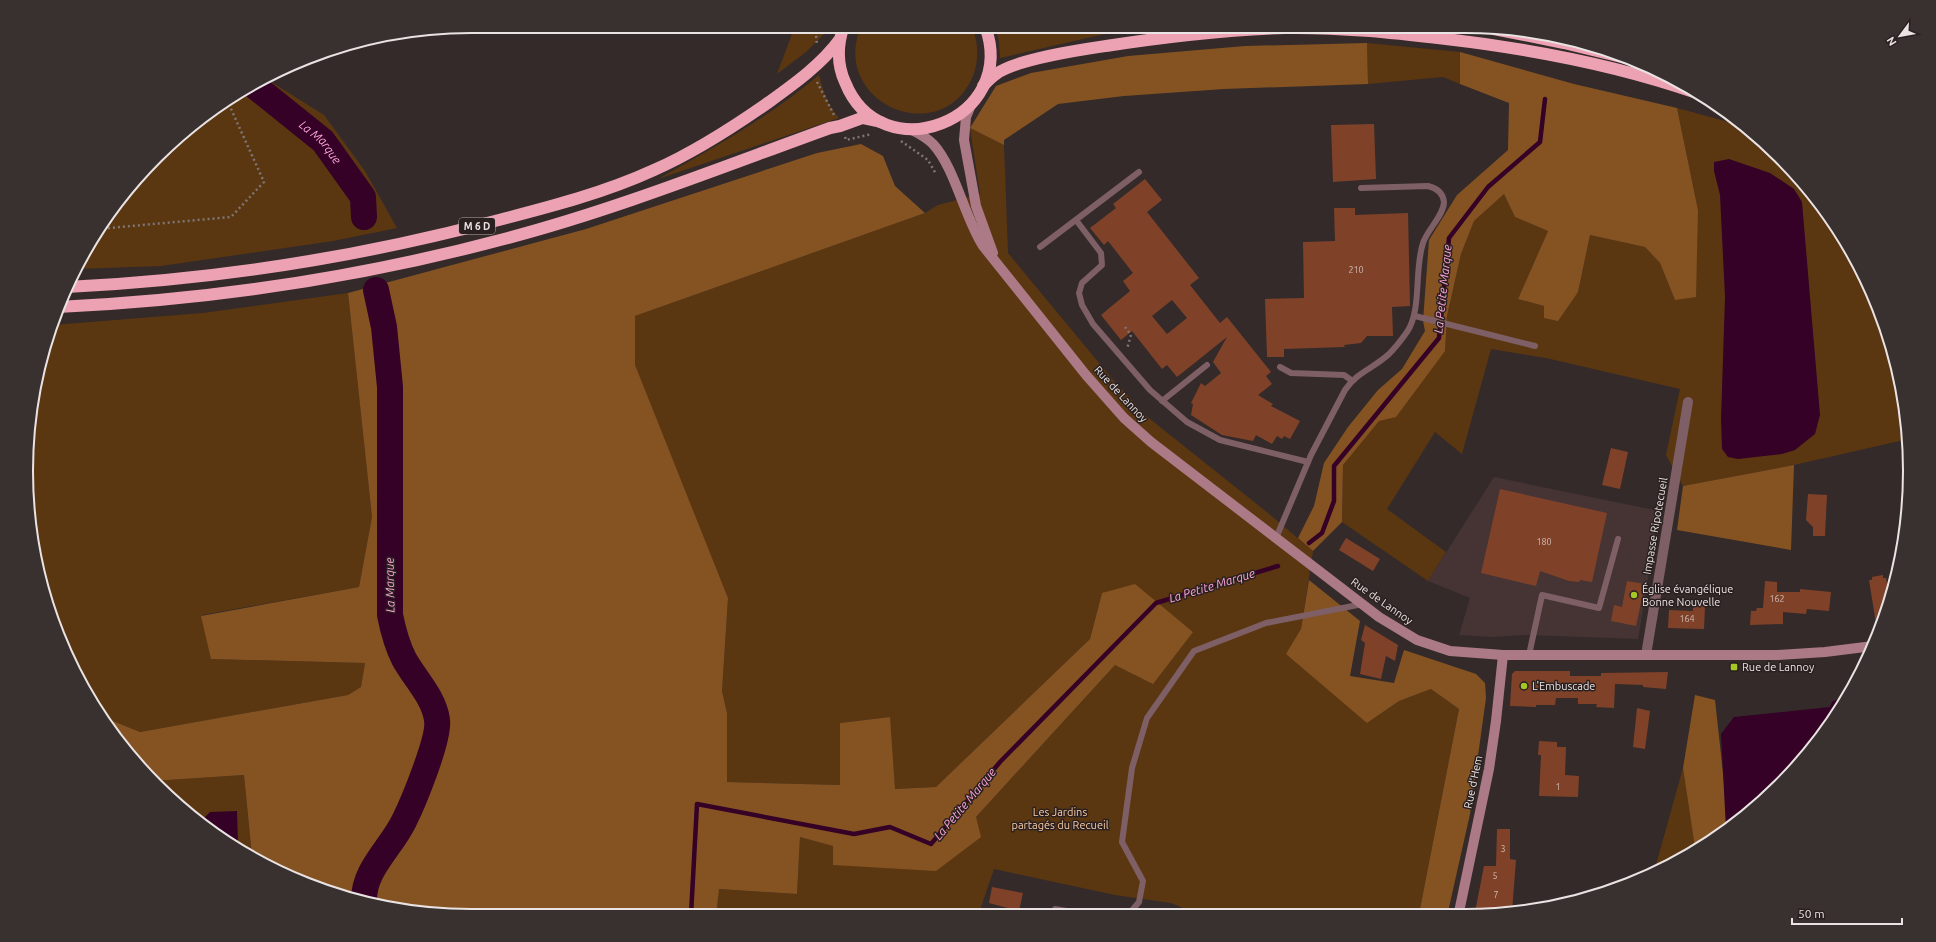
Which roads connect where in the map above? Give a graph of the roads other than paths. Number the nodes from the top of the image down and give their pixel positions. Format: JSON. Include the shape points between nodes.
{"nodes":[{"id":1,"x":842,"y":33,"type":"edge"},
{"id":2,"x":986,"y":33,"type":"edge"},
{"id":3,"x":1210,"y":33,"type":"edge"},
{"id":4,"x":1393,"y":33,"type":"edge"},
{"id":5,"x":840,"y":39,"type":"junction"},
{"id":6,"x":1671,"y":85,"type":"edge"},
{"id":7,"x":983,"y":86,"type":"junction"},
{"id":8,"x":971,"y":104,"type":"junction"},
{"id":9,"x":881,"y":122,"type":"junction"},
{"id":10,"x":912,"y":130,"type":"junction"},
{"id":11,"x":1139,"y":172,"type":"dead end"},
{"id":12,"x":1360,"y":188,"type":"dead end"},
{"id":13,"x":1076,"y":220,"type":"junction"},
{"id":14,"x":1040,"y":247,"type":"dead end"},
{"id":15,"x":1002,"y":268,"type":"junction"},
{"id":16,"x":74,"y":287,"type":"edge"},
{"id":17,"x":65,"y":307,"type":"edge"},
{"id":18,"x":1415,"y":316,"type":"junction"},
{"id":19,"x":1535,"y":346,"type":"dead end"},
{"id":20,"x":1207,"y":365,"type":"dead end"},
{"id":21,"x":1280,"y":367,"type":"dead end"},
{"id":22,"x":1351,"y":380,"type":"junction"},
{"id":23,"x":1162,"y":401,"type":"junction"},
{"id":24,"x":1688,"y":402,"type":"dead end"},
{"id":25,"x":1308,"y":462,"type":"junction"},
{"id":26,"x":1276,"y":538,"type":"junction"},
{"id":27,"x":1618,"y":539,"type":"dead end"},
{"id":28,"x":1363,"y":604,"type":"junction"},
{"id":29,"x":1866,"y":647,"type":"edge"},
{"id":30,"x":1503,"y":655,"type":"junction"},
{"id":31,"x":1529,"y":655,"type":"junction"},
{"id":32,"x":1646,"y":655,"type":"junction"},
{"id":33,"x":1133,"y":909,"type":"edge"},
{"id":34,"x":1460,"y":909,"type":"edge"}],
"edges":[{"from":1,"to":5,"type":"highway"},
{"from":2,"to":7,"type":"highway","via":[[990,55]]},
{"from":3,"to":7,"type":"highway","via":[[1078,51],[1011,66],[996,73]]},
{"from":4,"to":6,"type":"highway","via":[[1483,43],[1600,65]]},
{"from":5,"to":9,"type":"highway","via":[[840,63],[847,87],[858,104]]},
{"from":5,"to":16,"type":"highway","number":"M 6 D","via":[[824,58],[784,91],[722,134],[653,171],[580,197],[455,232],[352,254],[206,277]]},
{"from":7,"to":8,"type":"highway"},
{"from":8,"to":10,"type":"highway","via":[[944,124]]},
{"from":8,"to":15,"type":"main road","name":"Rue de Lannoy","via":[[966,117],[964,140],[970,179],[980,220]]},
{"from":9,"to":10,"type":"highway"},
{"from":9,"to":17,"type":"highway","number":"M 6 D","via":[[862,118],[606,209],[505,239],[436,256],[288,285],[187,298]]},
{"from":10,"to":15,"type":"main road","name":"Rue de Lannoy","via":[[923,136],[939,152],[974,231]]},
{"from":11,"to":13,"type":"lane"},
{"from":12,"to":18,"type":"lane","via":[[1428,186],[1436,188],[1441,194],[1444,202],[1442,210],[1423,241],[1419,259]]},
{"from":13,"to":14,"type":"lane"},
{"from":13,"to":23,"type":"lane","via":[[1101,252],[1102,264],[1082,283],[1079,293],[1082,305],[1093,324]]},
{"from":15,"to":26,"type":"main road","name":"Rue de Lannoy","via":[[1086,375],[1124,418],[1151,442]]},
{"from":18,"to":19,"type":"lane"},
{"from":18,"to":22,"type":"lane","via":[[1406,333],[1389,354]]},
{"from":20,"to":23,"type":"lane"},
{"from":21,"to":22,"type":"lane","via":[[1290,373],[1344,374]]},
{"from":22,"to":25,"type":"lane"},
{"from":23,"to":25,"type":"lane","via":[[1187,422],[1220,440]]},
{"from":24,"to":32,"type":"street","name":"Impasse Ripotecueil"},
{"from":25,"to":26,"type":"lane"},
{"from":26,"to":28,"type":"main road","name":"Rue de Lannoy"},
{"from":27,"to":31,"type":"lane","via":[[1599,608],[1542,595]]},
{"from":28,"to":30,"type":"main road","name":"Rue de Lannoy","via":[[1399,630],[1434,647]]},
{"from":28,"to":33,"type":"lane","via":[[1266,623],[1194,651],[1147,718],[1132,768],[1122,842],[1143,881],[1139,902]]},
{"from":29,"to":32,"type":"main road","name":"Rue de Lannoy","via":[[1778,655]]},
{"from":30,"to":31,"type":"main road","name":"Rue de Lannoy"},
{"from":30,"to":34,"type":"main road","name":"Rue d'Hem","via":[[1491,758]]},
{"from":31,"to":32,"type":"main road","name":"Rue de Lannoy"}]}
